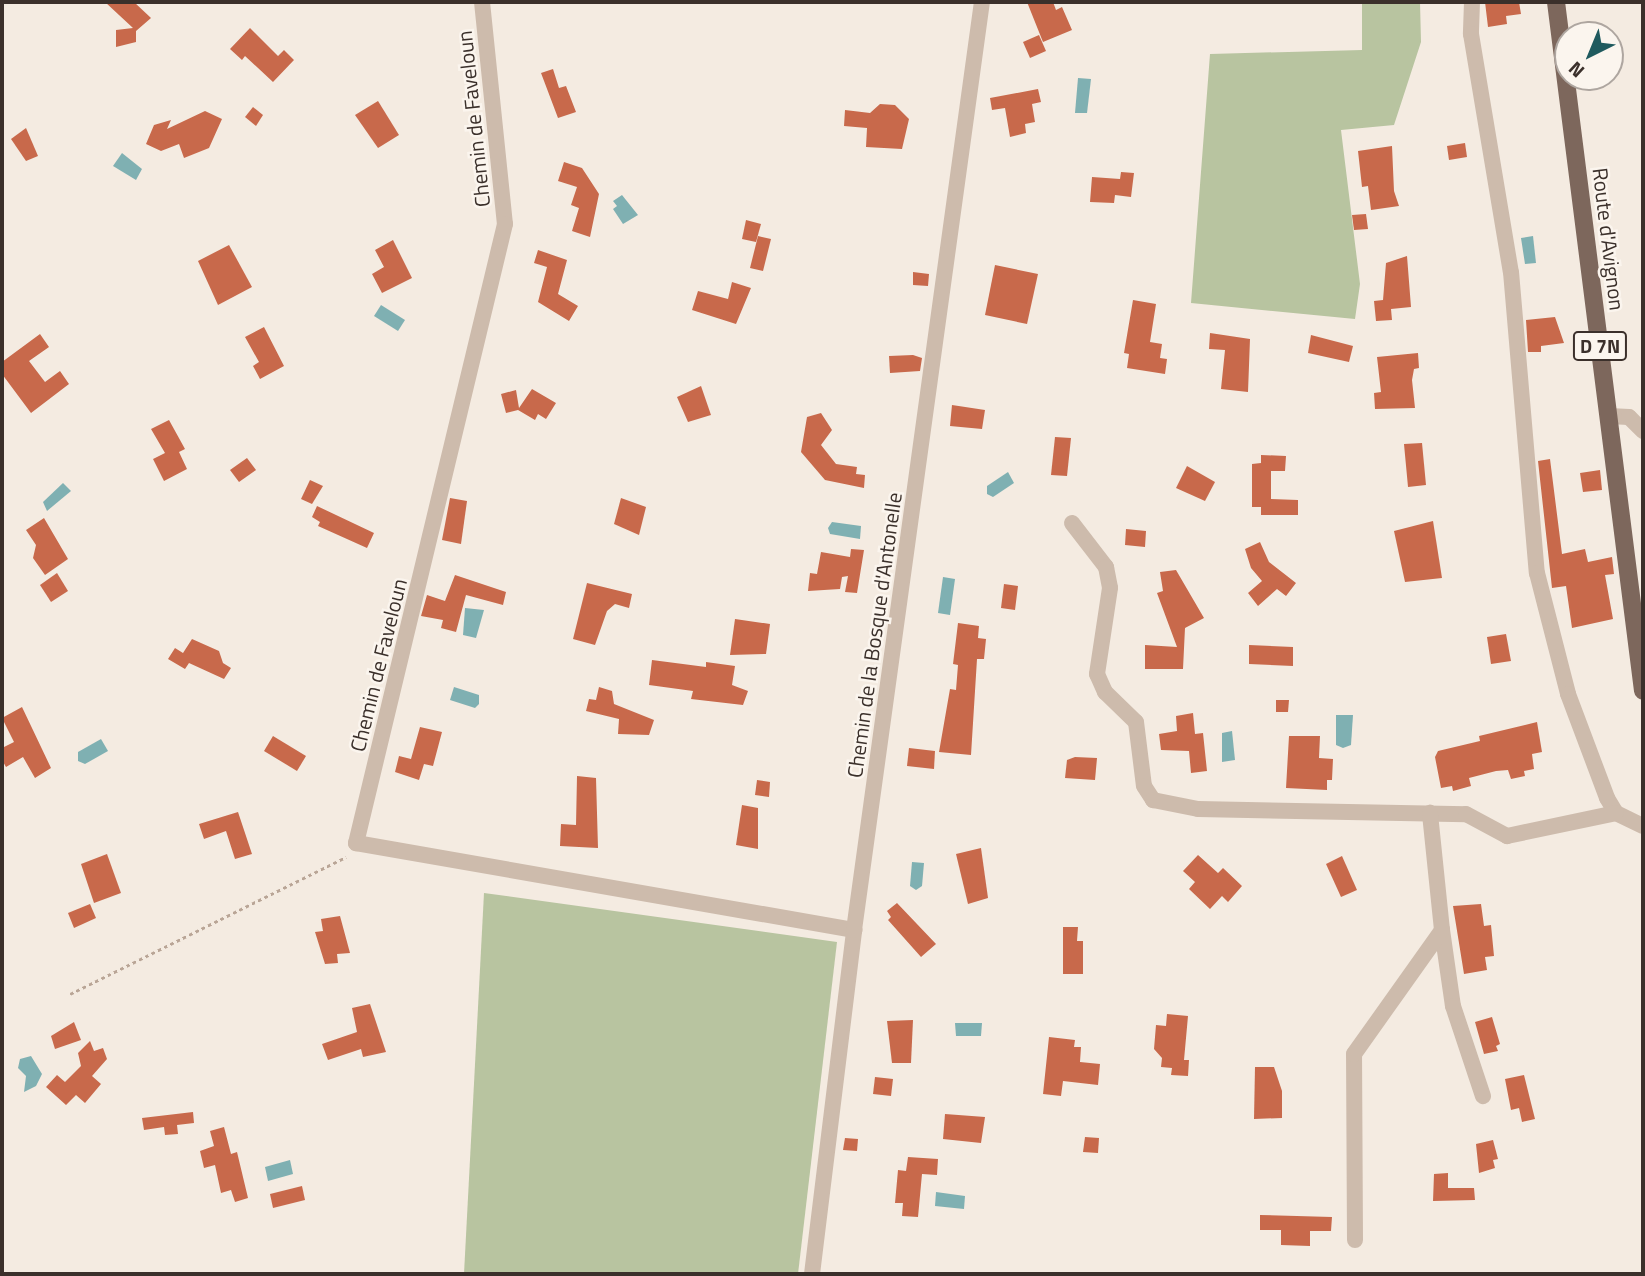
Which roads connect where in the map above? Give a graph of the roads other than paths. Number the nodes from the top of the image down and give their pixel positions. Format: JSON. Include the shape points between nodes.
{"nodes":[{"id":1,"x":482,"y":2,"type":"edge"},
{"id":2,"x":982,"y":2,"type":"edge"},
{"id":3,"x":1472,"y":2,"type":"edge"},
{"id":4,"x":1556,"y":2,"type":"edge"},
{"id":5,"x":1609,"y":416,"type":"junction"},
{"id":6,"x":1643,"y":431,"type":"edge"},
{"id":7,"x":1072,"y":523,"type":"dead end"},
{"id":8,"x":1643,"y":691,"type":"edge"},
{"id":9,"x":1430,"y":813,"type":"junction"},
{"id":10,"x":1616,"y":813,"type":"junction"},
{"id":11,"x":1643,"y":827,"type":"edge"},
{"id":12,"x":854,"y":930,"type":"junction"},
{"id":13,"x":1442,"y":930,"type":"junction"},
{"id":14,"x":1483,"y":1096,"type":"dead end"},
{"id":15,"x":1355,"y":1240,"type":"dead end"},
{"id":16,"x":812,"y":1274,"type":"edge"}],
"edges":[{"from":1,"to":12,"type":"street","name":"Chemin de Faveloun","via":[[506,225],[356,843]]},
{"from":2,"to":12,"type":"street","name":"Chemin de la Bosque d'Antonelle"},
{"from":3,"to":10,"type":"street","via":[[1471,34],[1511,272],[1537,573],[1567,694]]},
{"from":4,"to":5,"type":"main road","name":"Route d'Avignon","number":"D 7N"},
{"from":5,"to":6,"type":"street","via":[[1629,417]]},
{"from":5,"to":8,"type":"main road","name":"Route d'Avignon","number":"D 7N"},
{"from":7,"to":9,"type":"street","via":[[1106,567],[1110,588],[1097,674],[1105,692],[1136,722],[1144,786],[1153,800],[1199,809]]},
{"from":9,"to":10,"type":"street","via":[[1466,814],[1507,836]]},
{"from":9,"to":13,"type":"street"},
{"from":10,"to":11,"type":"street"},
{"from":12,"to":16,"type":"street","name":"Chemin de la Bosque d'Antonelle"},
{"from":13,"to":14,"type":"street","via":[[1453,1006]]},
{"from":13,"to":15,"type":"street","via":[[1354,1054]]}]}
